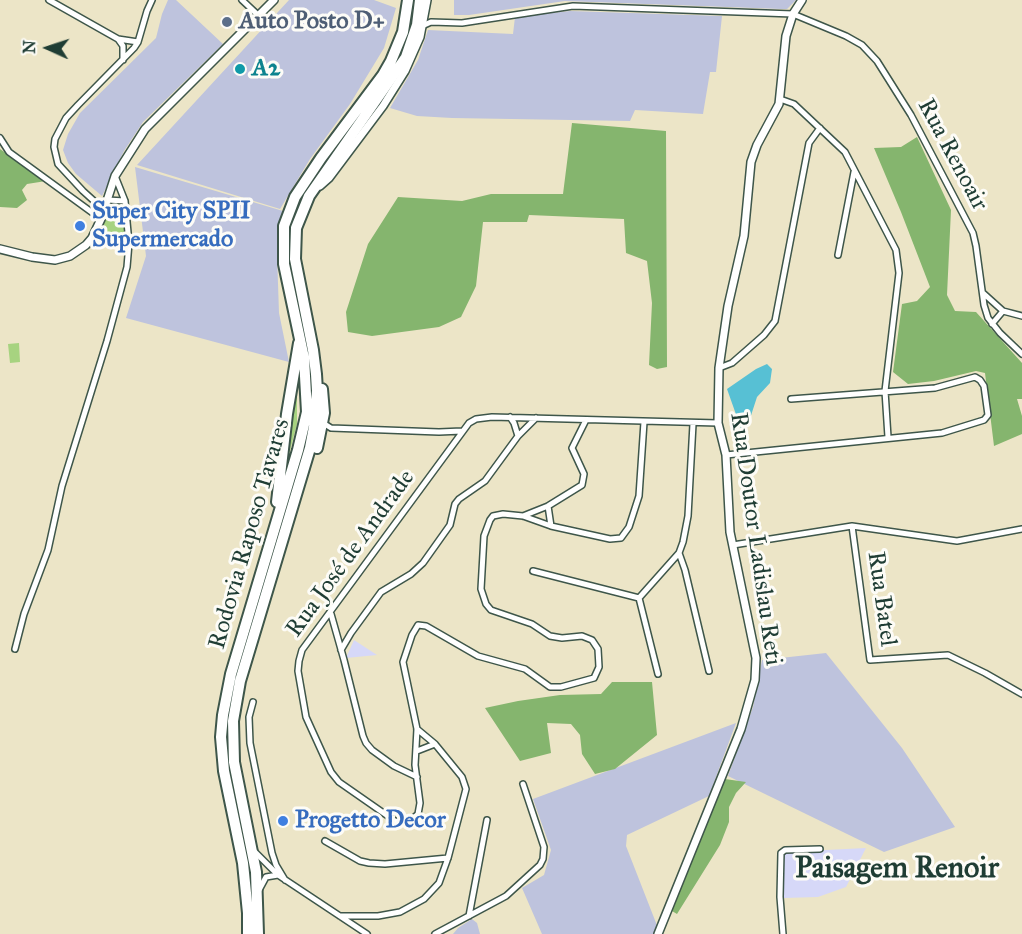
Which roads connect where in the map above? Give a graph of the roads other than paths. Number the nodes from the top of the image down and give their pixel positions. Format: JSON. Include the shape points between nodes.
{"nodes":[{"id":1,"x":49,"y":0,"type":"edge"},
{"id":2,"x":152,"y":0,"type":"edge"},
{"id":3,"x":242,"y":0,"type":"edge"},
{"id":4,"x":274,"y":0,"type":"edge"},
{"id":5,"x":408,"y":0,"type":"edge"},
{"id":6,"x":420,"y":0,"type":"edge"},
{"id":7,"x":427,"y":0,"type":"edge"},
{"id":8,"x":801,"y":0,"type":"edge"},
{"id":9,"x":793,"y":14,"type":"junction"},
{"id":10,"x":424,"y":15,"type":"junction"},
{"id":11,"x":259,"y":16,"type":"junction"},
{"id":12,"x":431,"y":22,"type":"junction"},
{"id":13,"x":423,"y":26,"type":"junction"},
{"id":14,"x":118,"y":39,"type":"junction"},
{"id":15,"x":138,"y":42,"type":"junction"},
{"id":16,"x":123,"y":61,"type":"junction"},
{"id":17,"x":780,"y":99,"type":"junction"},
{"id":18,"x":820,"y":128,"type":"junction"},
{"id":19,"x":0,"y":138,"type":"edge"},
{"id":20,"x":855,"y":170,"type":"junction"},
{"id":21,"x":116,"y":176,"type":"junction"},
{"id":22,"x":309,"y":196,"type":"junction"},
{"id":23,"x":107,"y":200,"type":"junction"},
{"id":24,"x":125,"y":201,"type":"junction"},
{"id":25,"x":104,"y":210,"type":"junction"},
{"id":26,"x":101,"y":219,"type":"junction"},
{"id":27,"x":0,"y":249,"type":"edge"},
{"id":28,"x":838,"y":255,"type":"dead end"},
{"id":29,"x":982,"y":292,"type":"junction"},
{"id":30,"x":1003,"y":311,"type":"junction"},
{"id":31,"x":1022,"y":316,"type":"edge"},
{"id":32,"x":992,"y":324,"type":"junction"},
{"id":33,"x":300,"y":339,"type":"junction"},
{"id":34,"x":313,"y":350,"type":"junction"},
{"id":35,"x":1022,"y":354,"type":"edge"},
{"id":36,"x":719,"y":368,"type":"junction"},
{"id":37,"x":885,"y":391,"type":"junction"},
{"id":38,"x":791,"y":399,"type":"dead end"},
{"id":39,"x":510,"y":417,"type":"junction"},
{"id":40,"x":536,"y":418,"type":"junction"},
{"id":41,"x":585,"y":420,"type":"junction"},
{"id":42,"x":644,"y":422,"type":"junction"},
{"id":43,"x":718,"y":423,"type":"junction"},
{"id":44,"x":693,"y":424,"type":"junction"},
{"id":45,"x":327,"y":425,"type":"junction"},
{"id":46,"x":462,"y":431,"type":"junction"},
{"id":47,"x":518,"y":436,"type":"junction"},
{"id":48,"x":888,"y":437,"type":"junction"},
{"id":49,"x":726,"y":455,"type":"junction"},
{"id":50,"x":548,"y":506,"type":"junction"},
{"id":51,"x":291,"y":515,"type":"junction"},
{"id":52,"x":523,"y":516,"type":"junction"},
{"id":53,"x":551,"y":526,"type":"junction"},
{"id":54,"x":852,"y":526,"type":"junction"},
{"id":55,"x":1022,"y":529,"type":"edge"},
{"id":56,"x":272,"y":538,"type":"junction"},
{"id":57,"x":733,"y":545,"type":"junction"},
{"id":58,"x":679,"y":553,"type":"junction"},
{"id":59,"x":533,"y":571,"type":"dead end"},
{"id":60,"x":639,"y":598,"type":"junction"},
{"id":61,"x":331,"y":614,"type":"junction"},
{"id":62,"x":15,"y":649,"type":"dead end"},
{"id":63,"x":341,"y":650,"type":"junction"},
{"id":64,"x":709,"y":671,"type":"dead end"},
{"id":65,"x":658,"y":674,"type":"dead end"},
{"id":66,"x":1022,"y":694,"type":"edge"},
{"id":67,"x":253,"y":702,"type":"dead end"},
{"id":68,"x":417,"y":729,"type":"junction"},
{"id":69,"x":435,"y":744,"type":"junction"},
{"id":70,"x":417,"y":751,"type":"junction"},
{"id":71,"x":417,"y":777,"type":"junction"},
{"id":72,"x":523,"y":784,"type":"dead end"},
{"id":73,"x":488,"y":820,"type":"dead end"},
{"id":74,"x":325,"y":841,"type":"dead end"},
{"id":75,"x":252,"y":848,"type":"junction"},
{"id":76,"x":820,"y":849,"type":"dead end"},
{"id":77,"x":448,"y":858,"type":"junction"},
{"id":78,"x":278,"y":875,"type":"junction"},
{"id":79,"x":285,"y":880,"type":"junction"},
{"id":80,"x":257,"y":894,"type":"junction"},
{"id":81,"x":340,"y":916,"type":"junction"},
{"id":82,"x":469,"y":916,"type":"junction"},
{"id":83,"x":246,"y":934,"type":"edge"},
{"id":84,"x":258,"y":934,"type":"edge"},
{"id":85,"x":367,"y":934,"type":"edge"},
{"id":86,"x":435,"y":934,"type":"edge"},
{"id":87,"x":658,"y":934,"type":"edge"},
{"id":88,"x":783,"y":934,"type":"edge"}],
"edges":[{"from":1,"to":14,"type":"street"},
{"from":2,"to":15,"type":"street"},
{"from":3,"to":11,"type":"street"},
{"from":4,"to":11,"type":"street"},
{"from":5,"to":33,"type":"highway","name":"Rodovia Raposo Tavares","via":[[403,32],[391,61],[321,158],[289,211],[283,241],[284,264]]},
{"from":6,"to":22,"type":"highway","name":"Rodovia Raposo Tavares","via":[[417,25],[406,57]]},
{"from":7,"to":10,"type":"street"},
{"from":8,"to":9,"type":"street","name":"Rua Doutor Ladislau Reti"},
{"from":9,"to":12,"type":"street","via":[[573,6],[462,22]]},
{"from":9,"to":17,"type":"street","name":"Rua Doutor Ladislau Reti","via":[[785,44]]},
{"from":9,"to":29,"type":"street","name":"Rua Renoair","via":[[862,45],[890,80],[973,233]]},
{"from":10,"to":12,"type":"street"},
{"from":10,"to":13,"type":"street"},
{"from":11,"to":21,"type":"street","via":[[156,117],[134,144]]},
{"from":12,"to":13,"type":"street"},
{"from":13,"to":22,"type":"street","via":[[410,62],[383,106],[329,178]]},
{"from":14,"to":15,"type":"street"},
{"from":14,"to":16,"type":"street","via":[[123,46]]},
{"from":15,"to":16,"type":"street"},
{"from":16,"to":25,"type":"street","via":[[92,88],[66,118],[55,139],[58,164]]},
{"from":17,"to":18,"type":"street","via":[[794,104]]},
{"from":17,"to":36,"type":"street","name":"Rua Doutor Ladislau Reti","via":[[751,162],[744,236]]},
{"from":18,"to":20,"type":"street","via":[[845,152]]},
{"from":18,"to":36,"type":"street","via":[[809,143],[775,321],[732,363]]},
{"from":19,"to":26,"type":"street","via":[[9,152]]},
{"from":20,"to":28,"type":"street"},
{"from":20,"to":37,"type":"street","via":[[898,261]]},
{"from":21,"to":23,"type":"street"},
{"from":21,"to":24,"type":"street"},
{"from":22,"to":34,"type":"highway","name":"Rodovia Raposo Tavares","via":[[294,244]]},
{"from":23,"to":24,"type":"street"},
{"from":23,"to":25,"type":"street"},
{"from":24,"to":62,"type":"street","via":[[127,267],[62,486],[48,550]]},
{"from":25,"to":26,"type":"street"},
{"from":26,"to":27,"type":"street","via":[[89,243],[63,259],[32,258]]},
{"from":29,"to":30,"type":"street"},
{"from":29,"to":32,"type":"street","name":"Rua Renoair"},
{"from":30,"to":31,"type":"street"},
{"from":30,"to":32,"type":"street"},
{"from":32,"to":35,"type":"street","name":"Rua Renoair"},
{"from":33,"to":56,"type":"highway"},
{"from":33,"to":56,"type":"highway","name":"Rodovia Raposo Tavares","via":[[307,412]]},
{"from":34,"to":45,"type":"highway"},
{"from":34,"to":51,"type":"highway","name":"Rodovia Raposo Tavares","via":[[317,391],[314,427]]},
{"from":36,"to":43,"type":"street","name":"Rua Doutor Ladislau Reti"},
{"from":37,"to":38,"type":"street"},
{"from":37,"to":48,"type":"street"},
{"from":37,"to":48,"type":"street","via":[[935,388],[975,377],[984,386],[988,415],[942,433]]},
{"from":39,"to":40,"type":"street","name":"Rua José de Andrade"},
{"from":39,"to":46,"type":"street","name":"Rua José de Andrade","via":[[476,419]]},
{"from":39,"to":47,"type":"street"},
{"from":40,"to":41,"type":"street","name":"Rua José de Andrade"},
{"from":40,"to":47,"type":"street"},
{"from":41,"to":42,"type":"street","name":"Rua José de Andrade"},
{"from":41,"to":50,"type":"street","via":[[572,448],[584,474],[582,485]]},
{"from":42,"to":44,"type":"street","name":"Rua José de Andrade"},
{"from":42,"to":53,"type":"street","via":[[641,484],[624,535],[610,539]]},
{"from":43,"to":44,"type":"street","name":"Rua José de Andrade"},
{"from":43,"to":49,"type":"street","name":"Rua Doutor Ladislau Reti"},
{"from":44,"to":58,"type":"street","via":[[688,516]]},
{"from":45,"to":46,"type":"street"},
{"from":45,"to":51,"type":"highway"},
{"from":46,"to":61,"type":"street","name":"Rua José de Andrade"},
{"from":47,"to":63,"type":"street","via":[[484,481],[455,504],[450,525],[423,563],[381,592]]},
{"from":48,"to":49,"type":"street"},
{"from":49,"to":57,"type":"street","name":"Rua Doutor Ladislau Reti"},
{"from":50,"to":52,"type":"street"},
{"from":50,"to":53,"type":"street"},
{"from":51,"to":75,"type":"highway","name":"Rodovia Raposo Tavares","via":[[240,681],[233,721],[234,762]]},
{"from":52,"to":53,"type":"street"},
{"from":52,"to":68,"type":"street","name":"Rua José de Andrade","via":[[498,514],[487,524],[483,597],[491,610],[532,624],[550,636],[582,636],[592,640],[598,649],[598,673],[594,678],[550,687],[525,669],[478,656],[422,625],[415,628],[403,662]]},
{"from":54,"to":55,"type":"street","via":[[957,541]]},
{"from":54,"to":57,"type":"street"},
{"from":54,"to":66,"type":"street","name":"Rua Batel","via":[[870,660],[948,655]]},
{"from":56,"to":83,"type":"highway","name":"Rodovia Raposo Tavares","via":[[231,674],[223,715],[224,771],[243,863]]},
{"from":57,"to":87,"type":"street","name":"Rua Doutor Ladislau Reti","via":[[756,658],[755,680],[741,729]]},
{"from":58,"to":60,"type":"street"},
{"from":58,"to":64,"type":"street"},
{"from":59,"to":60,"type":"street"},
{"from":60,"to":65,"type":"street"},
{"from":61,"to":63,"type":"street"},
{"from":61,"to":71,"type":"street","name":"Rua José de Andrade","via":[[302,650],[298,671],[306,717],[331,772],[388,818],[404,822],[418,814]]},
{"from":63,"to":71,"type":"street","via":[[366,743],[394,766]]},
{"from":67,"to":79,"type":"street","via":[[249,729],[254,762],[272,853]]},
{"from":68,"to":69,"type":"street"},
{"from":68,"to":70,"type":"street","name":"Rua José de Andrade"},
{"from":69,"to":70,"type":"street"},
{"from":69,"to":77,"type":"street","via":[[462,777],[466,789]]},
{"from":70,"to":71,"type":"street","name":"Rua José de Andrade"},
{"from":72,"to":82,"type":"street","via":[[544,847],[543,858],[506,896]]},
{"from":73,"to":82,"type":"street"},
{"from":74,"to":77,"type":"street","via":[[369,863]]},
{"from":75,"to":78,"type":"street"},
{"from":75,"to":80,"type":"highway","name":"Rodovia Raposo Tavares"},
{"from":76,"to":88,"type":"street","via":[[781,853]]},
{"from":77,"to":81,"type":"street","via":[[439,883],[413,905],[391,914]]},
{"from":78,"to":79,"type":"street"},
{"from":78,"to":80,"type":"street","via":[[266,877]]},
{"from":79,"to":81,"type":"street"},
{"from":80,"to":84,"type":"highway","name":"Rodovia Raposo Tavares"},
{"from":81,"to":85,"type":"street"},
{"from":82,"to":86,"type":"street"}]}
